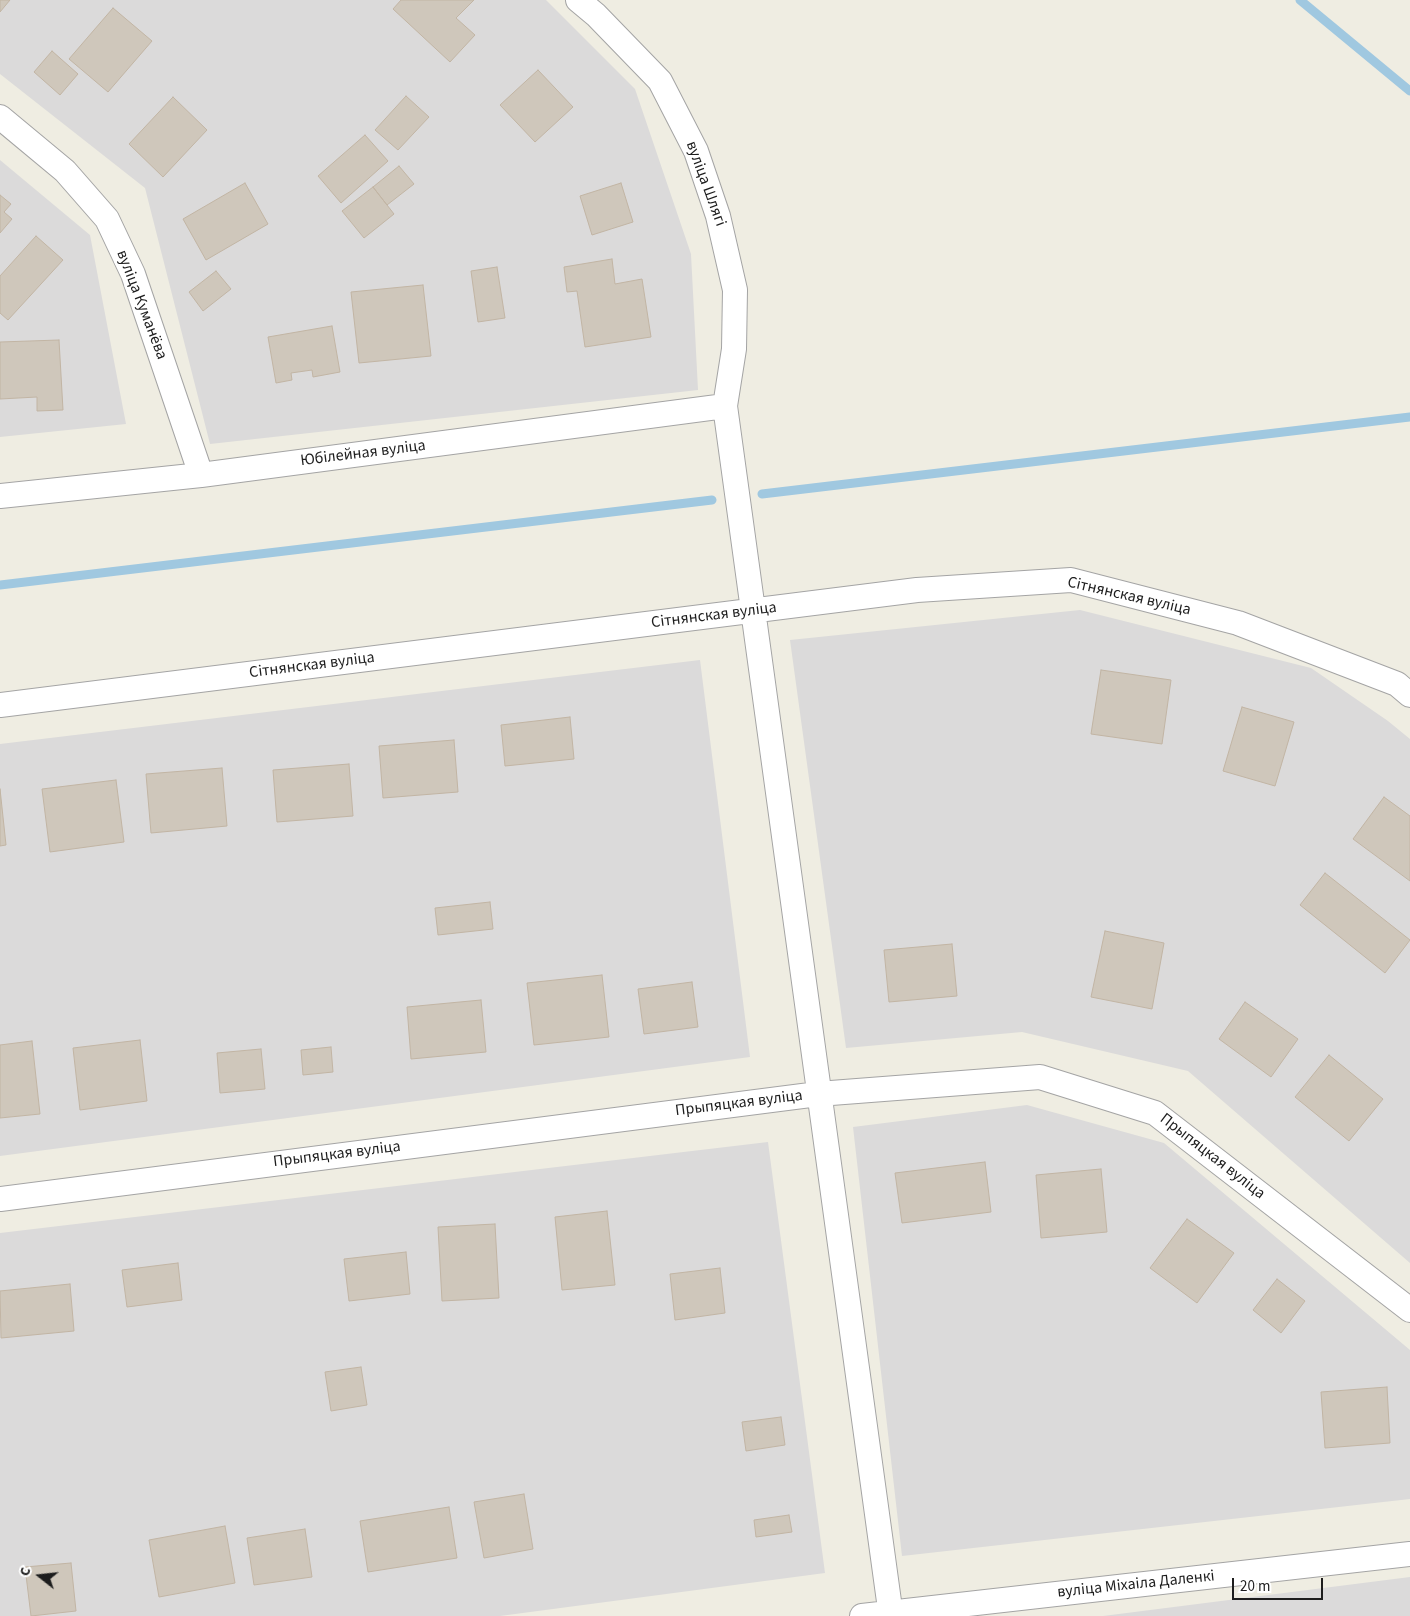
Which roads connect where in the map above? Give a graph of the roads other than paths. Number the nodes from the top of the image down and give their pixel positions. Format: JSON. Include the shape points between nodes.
{"nodes":[{"id":1,"x":578,"y":0,"type":"edge"},
{"id":2,"x":0,"y":116,"type":"edge"},
{"id":3,"x":725,"y":406,"type":"junction"},
{"id":4,"x":201,"y":475,"type":"junction"},
{"id":5,"x":0,"y":496,"type":"edge"},
{"id":6,"x":753,"y":611,"type":"junction"},
{"id":7,"x":1410,"y":694,"type":"edge"},
{"id":8,"x":0,"y":705,"type":"edge"},
{"id":9,"x":818,"y":1094,"type":"junction"},
{"id":10,"x":0,"y":1199,"type":"edge"},
{"id":11,"x":1410,"y":1310,"type":"edge"},
{"id":12,"x":1410,"y":1554,"type":"edge"},
{"id":13,"x":890,"y":1614,"type":"edge"},
{"id":14,"x":862,"y":1616,"type":"edge"}],
"edges":[{"from":1,"to":3,"type":"street","name":"вуліца Шлягі","via":[[660,81],[696,151],[718,216],[735,290],[734,349]]},
{"from":2,"to":4,"type":"street","name":"вуліца Куманёва","via":[[65,171],[107,219],[133,274]]},
{"from":3,"to":4,"type":"street","name":"Юбілейная вуліца"},
{"from":3,"to":6,"type":"street","name":"вуліца Шлягі"},
{"from":4,"to":5,"type":"street","name":"Юбілейная вуліца"},
{"from":6,"to":7,"type":"street","name":"Сітнянская вуліца","via":[[918,590],[1072,580],[1238,623],[1397,684]]},
{"from":6,"to":8,"type":"street","name":"Сітнянская вуліца"},
{"from":6,"to":9,"type":"street","name":"вуліца Шлягі"},
{"from":9,"to":10,"type":"street","name":"Прыпяцкая вуліца"},
{"from":9,"to":11,"type":"street","name":"Прыпяцкая вуліца","via":[[1040,1077],[1155,1113]]},
{"from":9,"to":13,"type":"street","name":"вуліца Шлягі"},
{"from":12,"to":13,"type":"street","name":"вуліца Міхаіла Даленкі"},
{"from":13,"to":14,"type":"street","name":"вуліца Міхаіла Даленкі"}]}
